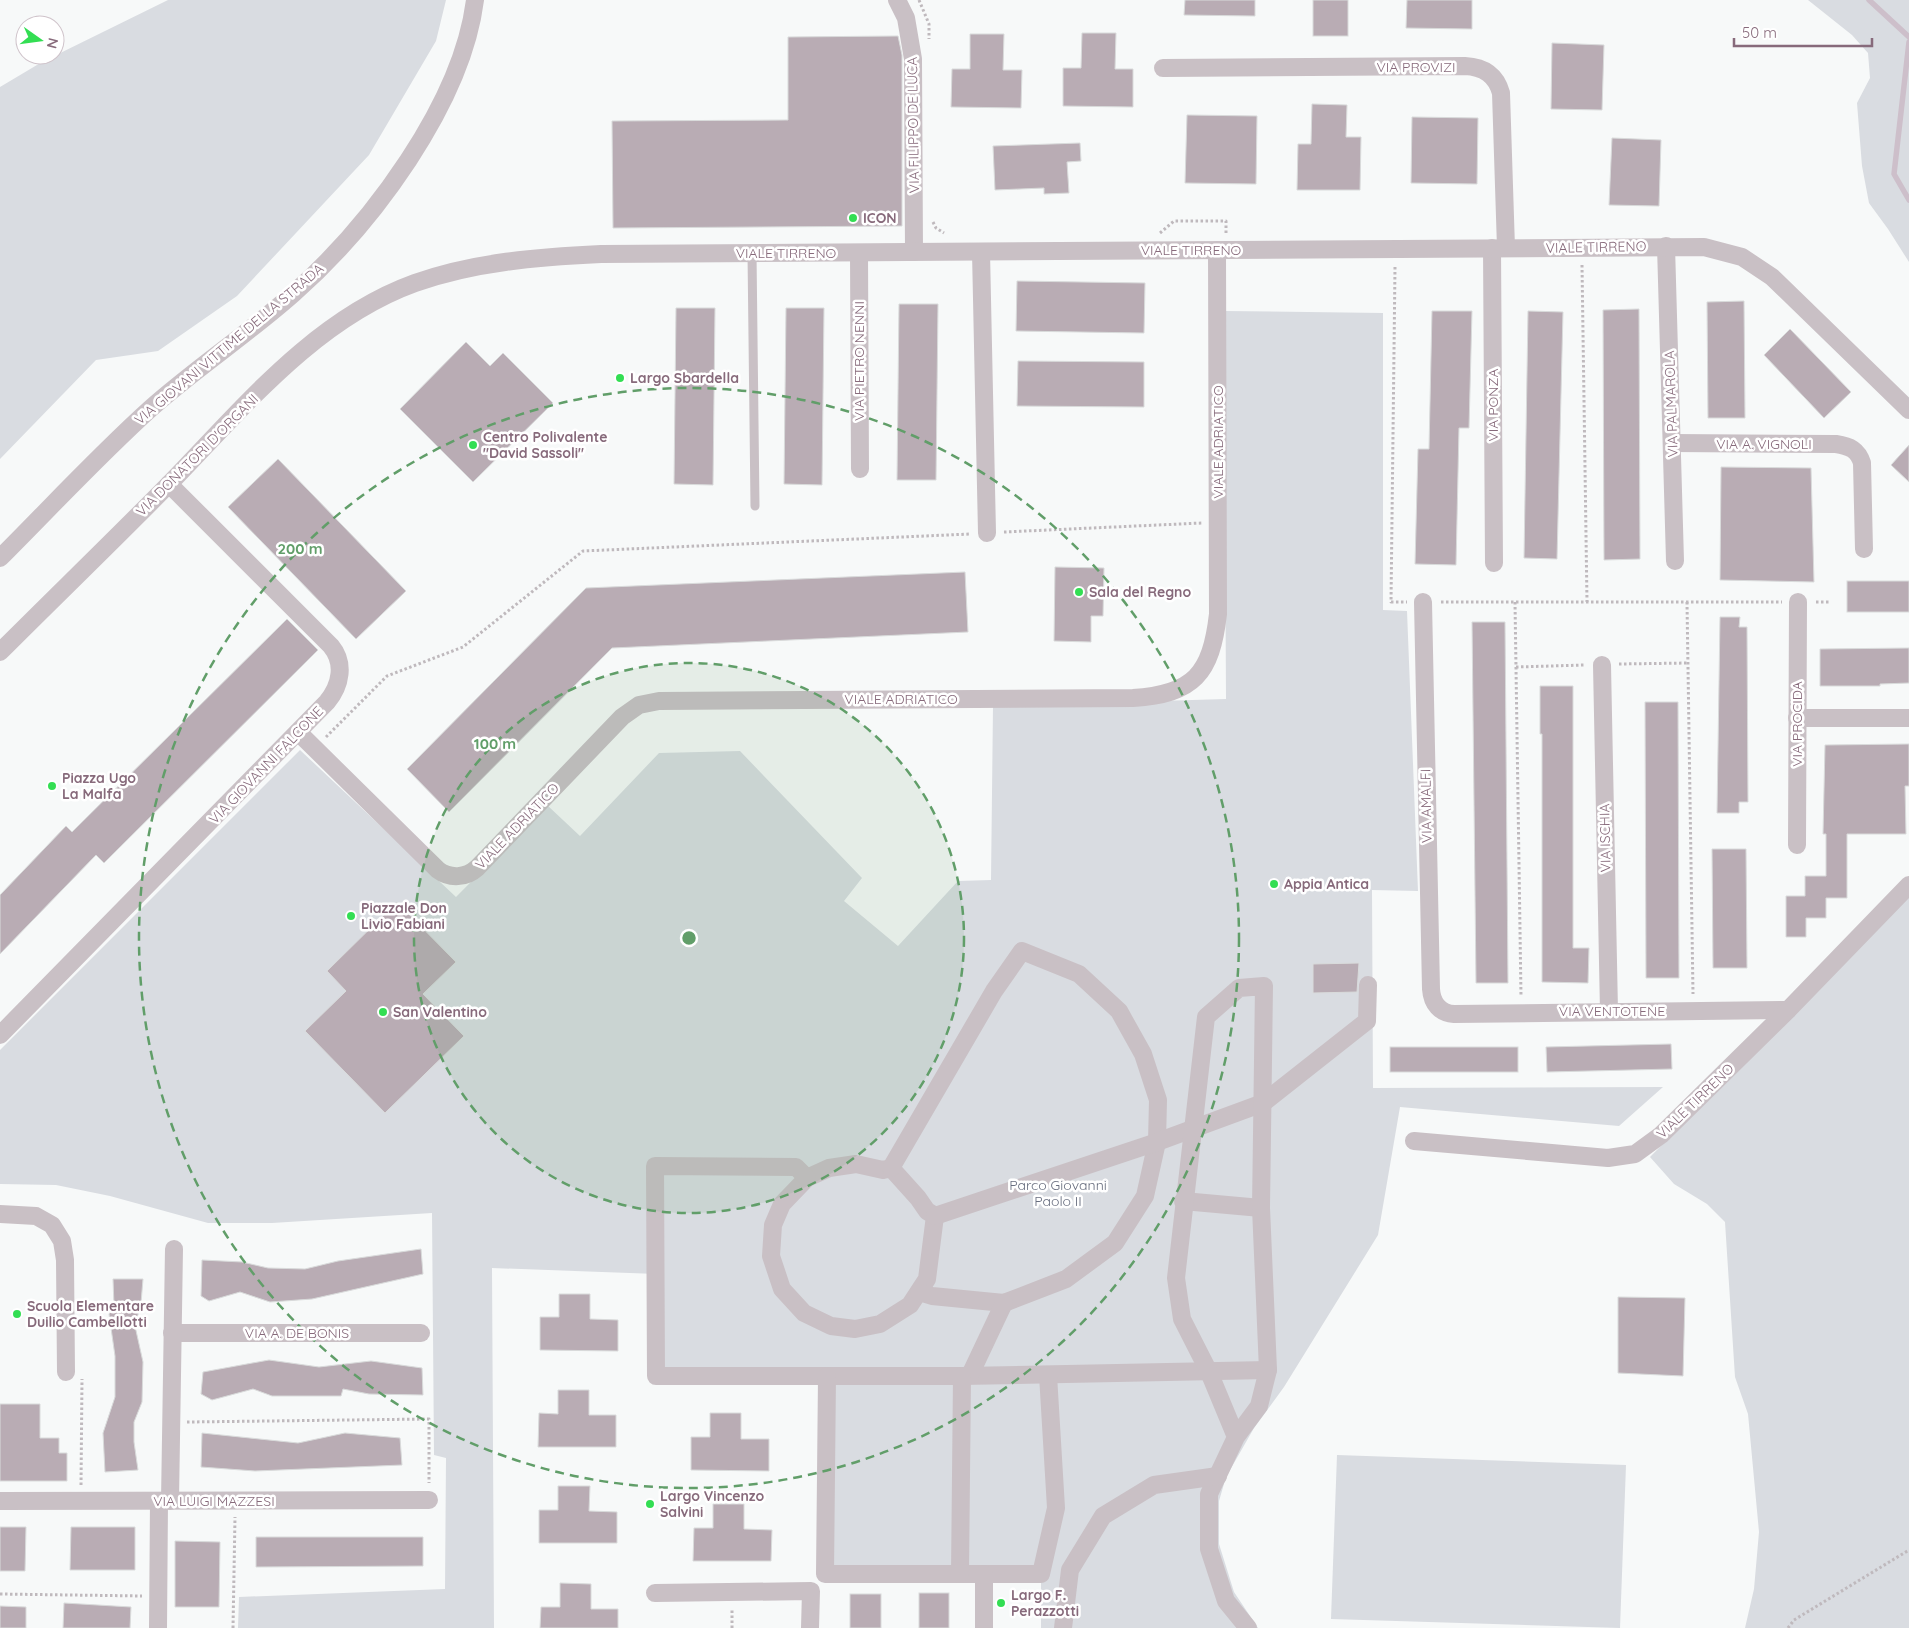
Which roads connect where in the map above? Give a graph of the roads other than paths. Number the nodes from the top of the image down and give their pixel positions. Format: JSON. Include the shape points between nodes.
{"nodes":[{"id":1,"x":475,"y":0,"type":"edge"},
{"id":2,"x":897,"y":0,"type":"edge"},
{"id":3,"x":1163,"y":68,"type":"dead end"},
{"id":4,"x":1666,"y":246,"type":"junction"},
{"id":5,"x":1499,"y":248,"type":"junction"},
{"id":6,"x":1221,"y":250,"type":"junction"},
{"id":7,"x":914,"y":252,"type":"junction"},
{"id":8,"x":981,"y":252,"type":"junction"},
{"id":9,"x":752,"y":253,"type":"junction"},
{"id":10,"x":859,"y":253,"type":"junction"},
{"id":11,"x":415,"y":284,"type":"joint"},
{"id":12,"x":1909,"y":410,"type":"edge"},
{"id":13,"x":1672,"y":443,"type":"junction"},
{"id":14,"x":860,"y":469,"type":"dead end"},
{"id":15,"x":170,"y":484,"type":"junction"},
{"id":16,"x":755,"y":506,"type":"dead end"},
{"id":17,"x":987,"y":533,"type":"road end"},
{"id":18,"x":1864,"y":549,"type":"dead end"},
{"id":19,"x":0,"y":558,"type":"edge"},
{"id":20,"x":1675,"y":561,"type":"dead end"},
{"id":21,"x":1494,"y":563,"type":"dead end"},
{"id":22,"x":1422,"y":602,"type":"dead end"},
{"id":23,"x":1798,"y":602,"type":"dead end"},
{"id":24,"x":0,"y":652,"type":"edge"},
{"id":25,"x":1602,"y":665,"type":"dead end"},
{"id":26,"x":1797,"y":718,"type":"junction"},
{"id":27,"x":1909,"y":718,"type":"edge"},
{"id":28,"x":298,"y":732,"type":"junction"},
{"id":29,"x":1797,"y":845,"type":"dead end"},
{"id":30,"x":1909,"y":885,"type":"edge"},
{"id":31,"x":1368,"y":985,"type":"dead end"},
{"id":32,"x":1437,"y":1007,"type":"joint"},
{"id":33,"x":1788,"y":1010,"type":"junction"},
{"id":34,"x":1609,"y":1011,"type":"junction"},
{"id":35,"x":0,"y":1035,"type":"edge"},
{"id":36,"x":1263,"y":1102,"type":"junction"},
{"id":37,"x":1193,"y":1130,"type":"junction"},
{"id":38,"x":1414,"y":1141,"type":"dead end"},
{"id":39,"x":1157,"y":1142,"type":"junction"},
{"id":40,"x":891,"y":1168,"type":"junction"},
{"id":41,"x":807,"y":1178,"type":"junction"},
{"id":42,"x":1183,"y":1201,"type":"junction"},
{"id":43,"x":1261,"y":1208,"type":"junction"},
{"id":44,"x":0,"y":1214,"type":"edge"},
{"id":45,"x":935,"y":1216,"type":"junction"},
{"id":46,"x":174,"y":1250,"type":"dead end"},
{"id":47,"x":919,"y":1292,"type":"junction"},
{"id":48,"x":1004,"y":1303,"type":"junction"},
{"id":49,"x":172,"y":1333,"type":"junction"},
{"id":50,"x":421,"y":1333,"type":"dead end"},
{"id":51,"x":1268,"y":1370,"type":"junction"},
{"id":52,"x":66,"y":1372,"type":"road end"},
{"id":53,"x":1209,"y":1372,"type":"junction"},
{"id":54,"x":1048,"y":1375,"type":"junction"},
{"id":55,"x":827,"y":1376,"type":"junction"},
{"id":56,"x":966,"y":1376,"type":"junction"},
{"id":57,"x":1236,"y":1437,"type":"junction"},
{"id":58,"x":1218,"y":1476,"type":"junction"},
{"id":59,"x":428,"y":1500,"type":"road end"},
{"id":60,"x":0,"y":1501,"type":"edge"},
{"id":61,"x":164,"y":1501,"type":"junction"},
{"id":62,"x":960,"y":1574,"type":"junction"},
{"id":63,"x":984,"y":1574,"type":"junction"},
{"id":64,"x":655,"y":1592,"type":"dead end"},
{"id":65,"x":158,"y":1628,"type":"edge"},
{"id":66,"x":810,"y":1628,"type":"edge"},
{"id":67,"x":984,"y":1628,"type":"edge"},
{"id":68,"x":1063,"y":1628,"type":"edge"},
{"id":69,"x":1248,"y":1628,"type":"edge"}],
"edges":[{"from":1,"to":19,"type":"street","name":"VIA GIOVANI VITTIME DELLA STRADA","via":[[466,43],[440,106],[408,159],[351,235],[294,293],[149,410]]},
{"from":2,"to":7,"type":"street","name":"VIA FILIPPO DE LUCA","via":[[908,26],[913,66]]},
{"from":3,"to":5,"type":"street","name":"VIA PROVIZI","via":[[1465,66],[1487,72],[1501,93]]},
{"from":4,"to":5,"type":"street","name":"VIALE TIRRENO"},
{"from":4,"to":12,"type":"street","name":"VIALE TIRRENO","via":[[1712,248],[1755,264],[1779,282]]},
{"from":4,"to":13,"type":"street","name":"VIA PALMAROLA"},
{"from":5,"to":6,"type":"street","name":"VIALE TIRRENO"},
{"from":5,"to":21,"type":"street","name":"VIA PONZA"},
{"from":6,"to":8,"type":"street","name":"VIALE TIRRENO"},
{"from":6,"to":28,"type":"street","name":"VIALE ADRIATICO","via":[[1216,630],[1201,671],[1182,689],[1165,695],[1133,698],[647,703],[622,717],[477,868],[461,876],[451,876],[438,870]]},
{"from":7,"to":8,"type":"street","name":"VIALE TIRRENO"},
{"from":7,"to":10,"type":"street","name":"VIALE TIRRENO"},
{"from":8,"to":17,"type":"street"},
{"from":9,"to":10,"type":"street","name":"VIALE TIRRENO"},
{"from":9,"to":11,"type":"street","name":"VIALE TIRRENO","via":[[562,256],[475,267]]},
{"from":9,"to":16,"type":"lane"},
{"from":10,"to":14,"type":"street","name":"VIA PIETRO NENNI"},
{"from":11,"to":15,"type":"street","name":"VIA DONATORI D'ORGANI","via":[[365,307],[308,348],[270,381]]},
{"from":13,"to":18,"type":"street","name":"VIA A. VIGNOLI","via":[[1848,446],[1861,459],[1863,469]]},
{"from":13,"to":20,"type":"street","name":"VIA PALMAROLA"},
{"from":15,"to":24,"type":"street","name":"VIA DONATORI D'ORGANI"},
{"from":15,"to":28,"type":"street","name":"VIA GIOVANNI FALCONE","via":[[336,652],[340,673],[335,691]]},
{"from":22,"to":32,"type":"street","name":"VIA AMALFI","via":[[1430,989]]},
{"from":23,"to":26,"type":"street","name":"VIA PROCIDA"},
{"from":25,"to":34,"type":"street","name":"VIA ISCHIA"},
{"from":26,"to":27,"type":"street"},
{"from":26,"to":29,"type":"street","name":"VIA PROCIDA"},
{"from":28,"to":35,"type":"street","name":"VIA GIOVANNI FALCONE"},
{"from":30,"to":33,"type":"street","name":"VIALE TIRRENO"},
{"from":31,"to":36,"type":"street","via":[[1367,1021]]},
{"from":32,"to":34,"type":"street","name":"VIA VENTOTENE","via":[[1454,1014]]},
{"from":33,"to":34,"type":"street","name":"VIA VENTOTENE"},
{"from":33,"to":38,"type":"street","name":"VIALE TIRRENO","via":[[1661,1135],[1627,1157]]},
{"from":36,"to":37,"type":"street"},
{"from":36,"to":37,"type":"street","via":[[1264,986],[1239,988],[1206,1017]]},
{"from":36,"to":43,"type":"street"},
{"from":37,"to":39,"type":"street"},
{"from":37,"to":42,"type":"street"},
{"from":39,"to":40,"type":"street","via":[[1158,1100],[1143,1054],[1119,1011],[1078,974],[1022,951],[994,991]]},
{"from":39,"to":45,"type":"street"},
{"from":39,"to":48,"type":"street","via":[[1145,1196],[1115,1243],[1066,1278]]},
{"from":40,"to":41,"type":"street","via":[[883,1170],[856,1164],[829,1168]]},
{"from":40,"to":45,"type":"street","via":[[927,1212]]},
{"from":41,"to":47,"type":"street","via":[[782,1204],[773,1225],[771,1256],[782,1289],[804,1313],[831,1326],[855,1329],[880,1324],[910,1305]]},
{"from":41,"to":55,"type":"street","via":[[796,1167],[655,1166],[656,1376]]},
{"from":42,"to":43,"type":"street"},
{"from":42,"to":53,"type":"street","via":[[1176,1278],[1182,1319]]},
{"from":43,"to":51,"type":"street"},
{"from":44,"to":52,"type":"street","via":[[36,1216],[52,1225],[62,1241]]},
{"from":45,"to":47,"type":"street","via":[[928,1279]]},
{"from":46,"to":49,"type":"street"},
{"from":47,"to":48,"type":"street"},
{"from":48,"to":56,"type":"street"},
{"from":49,"to":50,"type":"street","name":"VIA A. DE BONIS"},
{"from":49,"to":61,"type":"street","via":[[171,1422]]},
{"from":51,"to":53,"type":"street"},
{"from":51,"to":57,"type":"street","via":[[1259,1406]]},
{"from":53,"to":54,"type":"street"},
{"from":53,"to":57,"type":"street"},
{"from":54,"to":56,"type":"street"},
{"from":54,"to":63,"type":"street","via":[[1056,1508],[1041,1574]]},
{"from":55,"to":56,"type":"street"},
{"from":55,"to":62,"type":"street","via":[[825,1574]]},
{"from":56,"to":62,"type":"street"},
{"from":57,"to":58,"type":"street"},
{"from":58,"to":68,"type":"street","via":[[1154,1486],[1103,1516],[1070,1570]]},
{"from":58,"to":69,"type":"street","via":[[1209,1494],[1209,1549],[1226,1601]]},
{"from":59,"to":61,"type":"street","name":"VIA LUIGI MAZZESI"},
{"from":60,"to":61,"type":"street","name":"VIA LUIGI MAZZESI"},
{"from":61,"to":65,"type":"street"},
{"from":62,"to":63,"type":"street"},
{"from":63,"to":67,"type":"street"},
{"from":64,"to":66,"type":"street","via":[[811,1591]]}]}
